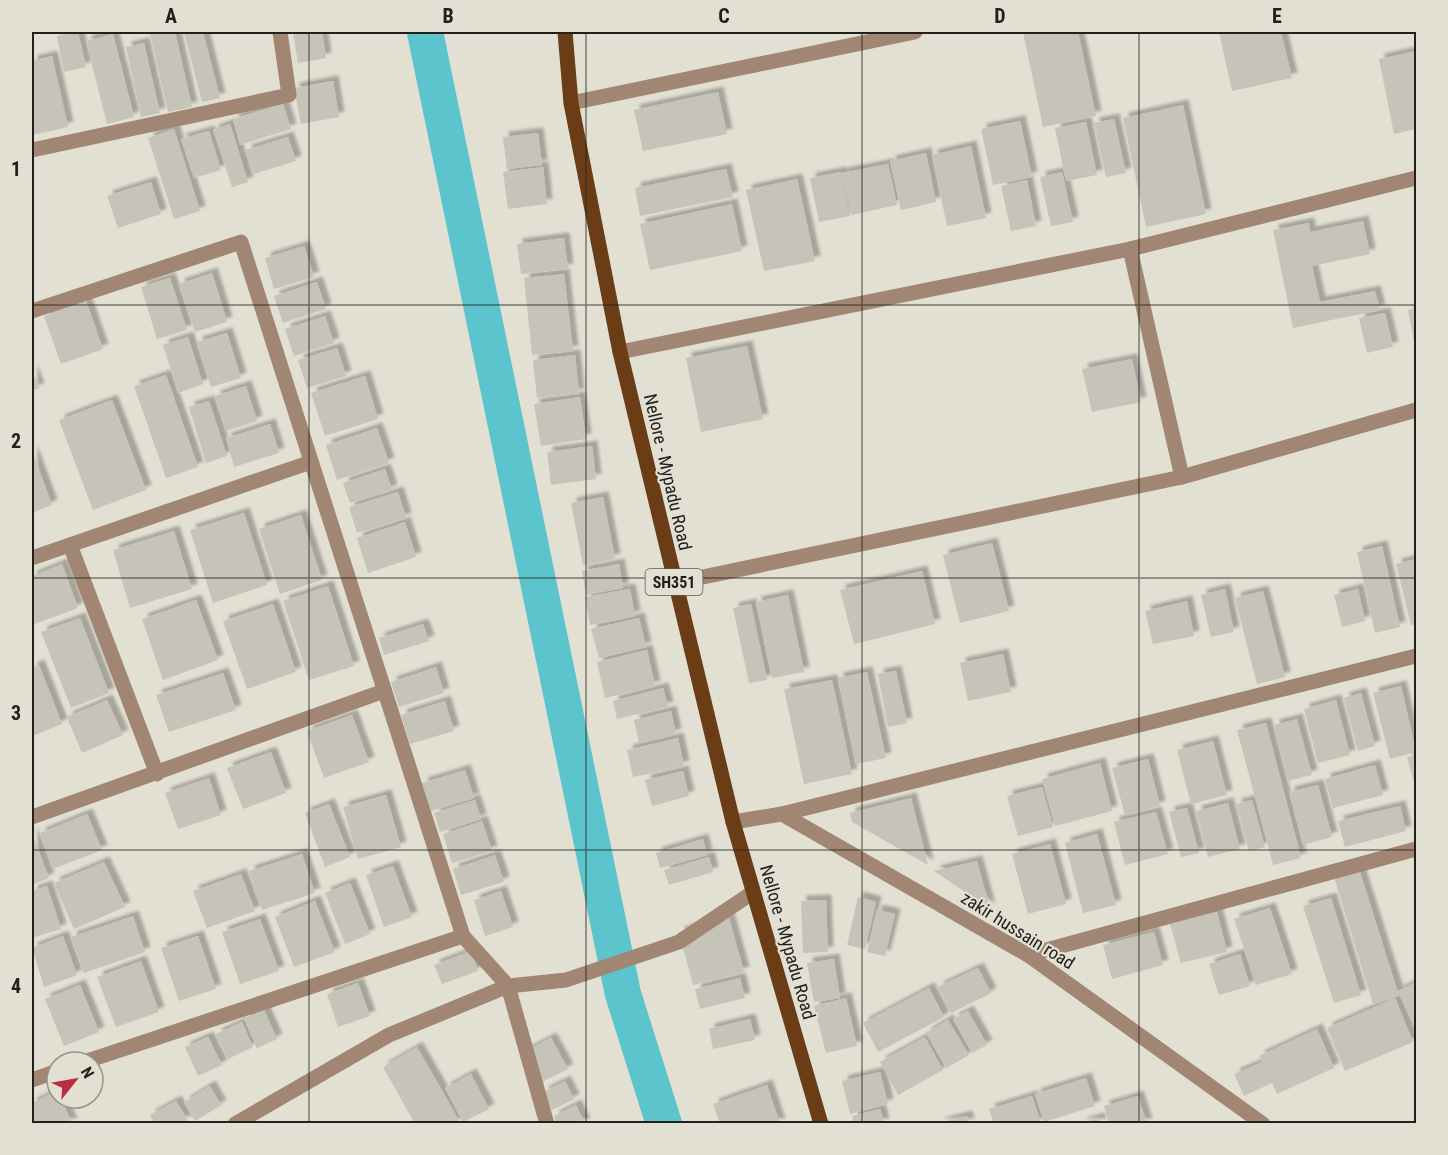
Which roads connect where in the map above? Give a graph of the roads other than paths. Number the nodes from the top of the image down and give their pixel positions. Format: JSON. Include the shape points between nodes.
{"nodes":[{"id":1,"x":280,"y":32,"type":"edge"},
{"id":2,"x":565,"y":32,"type":"edge"},
{"id":3,"x":915,"y":32,"type":"edge"},
{"id":4,"x":571,"y":103,"type":"junction"},
{"id":5,"x":32,"y":150,"type":"edge"},
{"id":6,"x":1416,"y":178,"type":"edge"},
{"id":7,"x":1131,"y":249,"type":"junction"},
{"id":8,"x":32,"y":311,"type":"edge"},
{"id":9,"x":620,"y":352,"type":"junction"},
{"id":10,"x":1416,"y":410,"type":"edge"},
{"id":11,"x":311,"y":462,"type":"junction"},
{"id":12,"x":1182,"y":477,"type":"junction"},
{"id":13,"x":70,"y":545,"type":"junction"},
{"id":14,"x":32,"y":558,"type":"edge"},
{"id":15,"x":674,"y":583,"type":"junction"},
{"id":16,"x":1416,"y":656,"type":"edge"},
{"id":17,"x":384,"y":691,"type":"junction"},
{"id":18,"x":157,"y":774,"type":"junction"},
{"id":19,"x":782,"y":814,"type":"junction"},
{"id":20,"x":32,"y":817,"type":"edge"},
{"id":21,"x":733,"y":822,"type":"junction"},
{"id":22,"x":1416,"y":849,"type":"edge"},
{"id":23,"x":752,"y":893,"type":"junction"},
{"id":24,"x":463,"y":936,"type":"junction"},
{"id":25,"x":1028,"y":955,"type":"junction"},
{"id":26,"x":508,"y":986,"type":"junction"},
{"id":27,"x":105,"y":1055,"type":"edge"},
{"id":28,"x":235,"y":1124,"type":"edge"},
{"id":29,"x":547,"y":1124,"type":"edge"},
{"id":30,"x":821,"y":1124,"type":"edge"},
{"id":31,"x":1263,"y":1124,"type":"edge"}],
"edges":[{"from":1,"to":5,"type":"street","via":[[289,95]]},
{"from":2,"to":4,"type":"main road","name":"Nellore - Mypadu Road","number":"SH351"},
{"from":3,"to":4,"type":"street"},
{"from":4,"to":9,"type":"main road","name":"Nellore - Mypadu Road","number":"SH351"},
{"from":6,"to":7,"type":"street"},
{"from":7,"to":9,"type":"street"},
{"from":7,"to":12,"type":"street"},
{"from":8,"to":11,"type":"street","via":[[241,242]]},
{"from":9,"to":15,"type":"main road","name":"Nellore - Mypadu Road","number":"SH351"},
{"from":10,"to":12,"type":"street"},
{"from":11,"to":13,"type":"street"},
{"from":11,"to":17,"type":"street"},
{"from":12,"to":15,"type":"street"},
{"from":13,"to":14,"type":"street"},
{"from":13,"to":18,"type":"street"},
{"from":15,"to":21,"type":"main road","name":"Nellore - Mypadu Road","number":"SH351"},
{"from":16,"to":19,"type":"street"},
{"from":17,"to":18,"type":"street"},
{"from":17,"to":24,"type":"street"},
{"from":18,"to":20,"type":"street"},
{"from":19,"to":21,"type":"street"},
{"from":19,"to":25,"type":"street","name":"zakir hussain road"},
{"from":21,"to":23,"type":"main road","name":"Nellore - Mypadu Road","number":"SH351"},
{"from":22,"to":25,"type":"street"},
{"from":23,"to":26,"type":"street","via":[[679,942],[566,980]]},
{"from":23,"to":30,"type":"main road","name":"Nellore - Mypadu Road","number":"SH351"},
{"from":24,"to":26,"type":"street"},
{"from":24,"to":27,"type":"street"},
{"from":25,"to":31,"type":"street","name":"zakir hussain road"},
{"from":26,"to":28,"type":"street","via":[[389,1035]]},
{"from":26,"to":29,"type":"street"}]}
